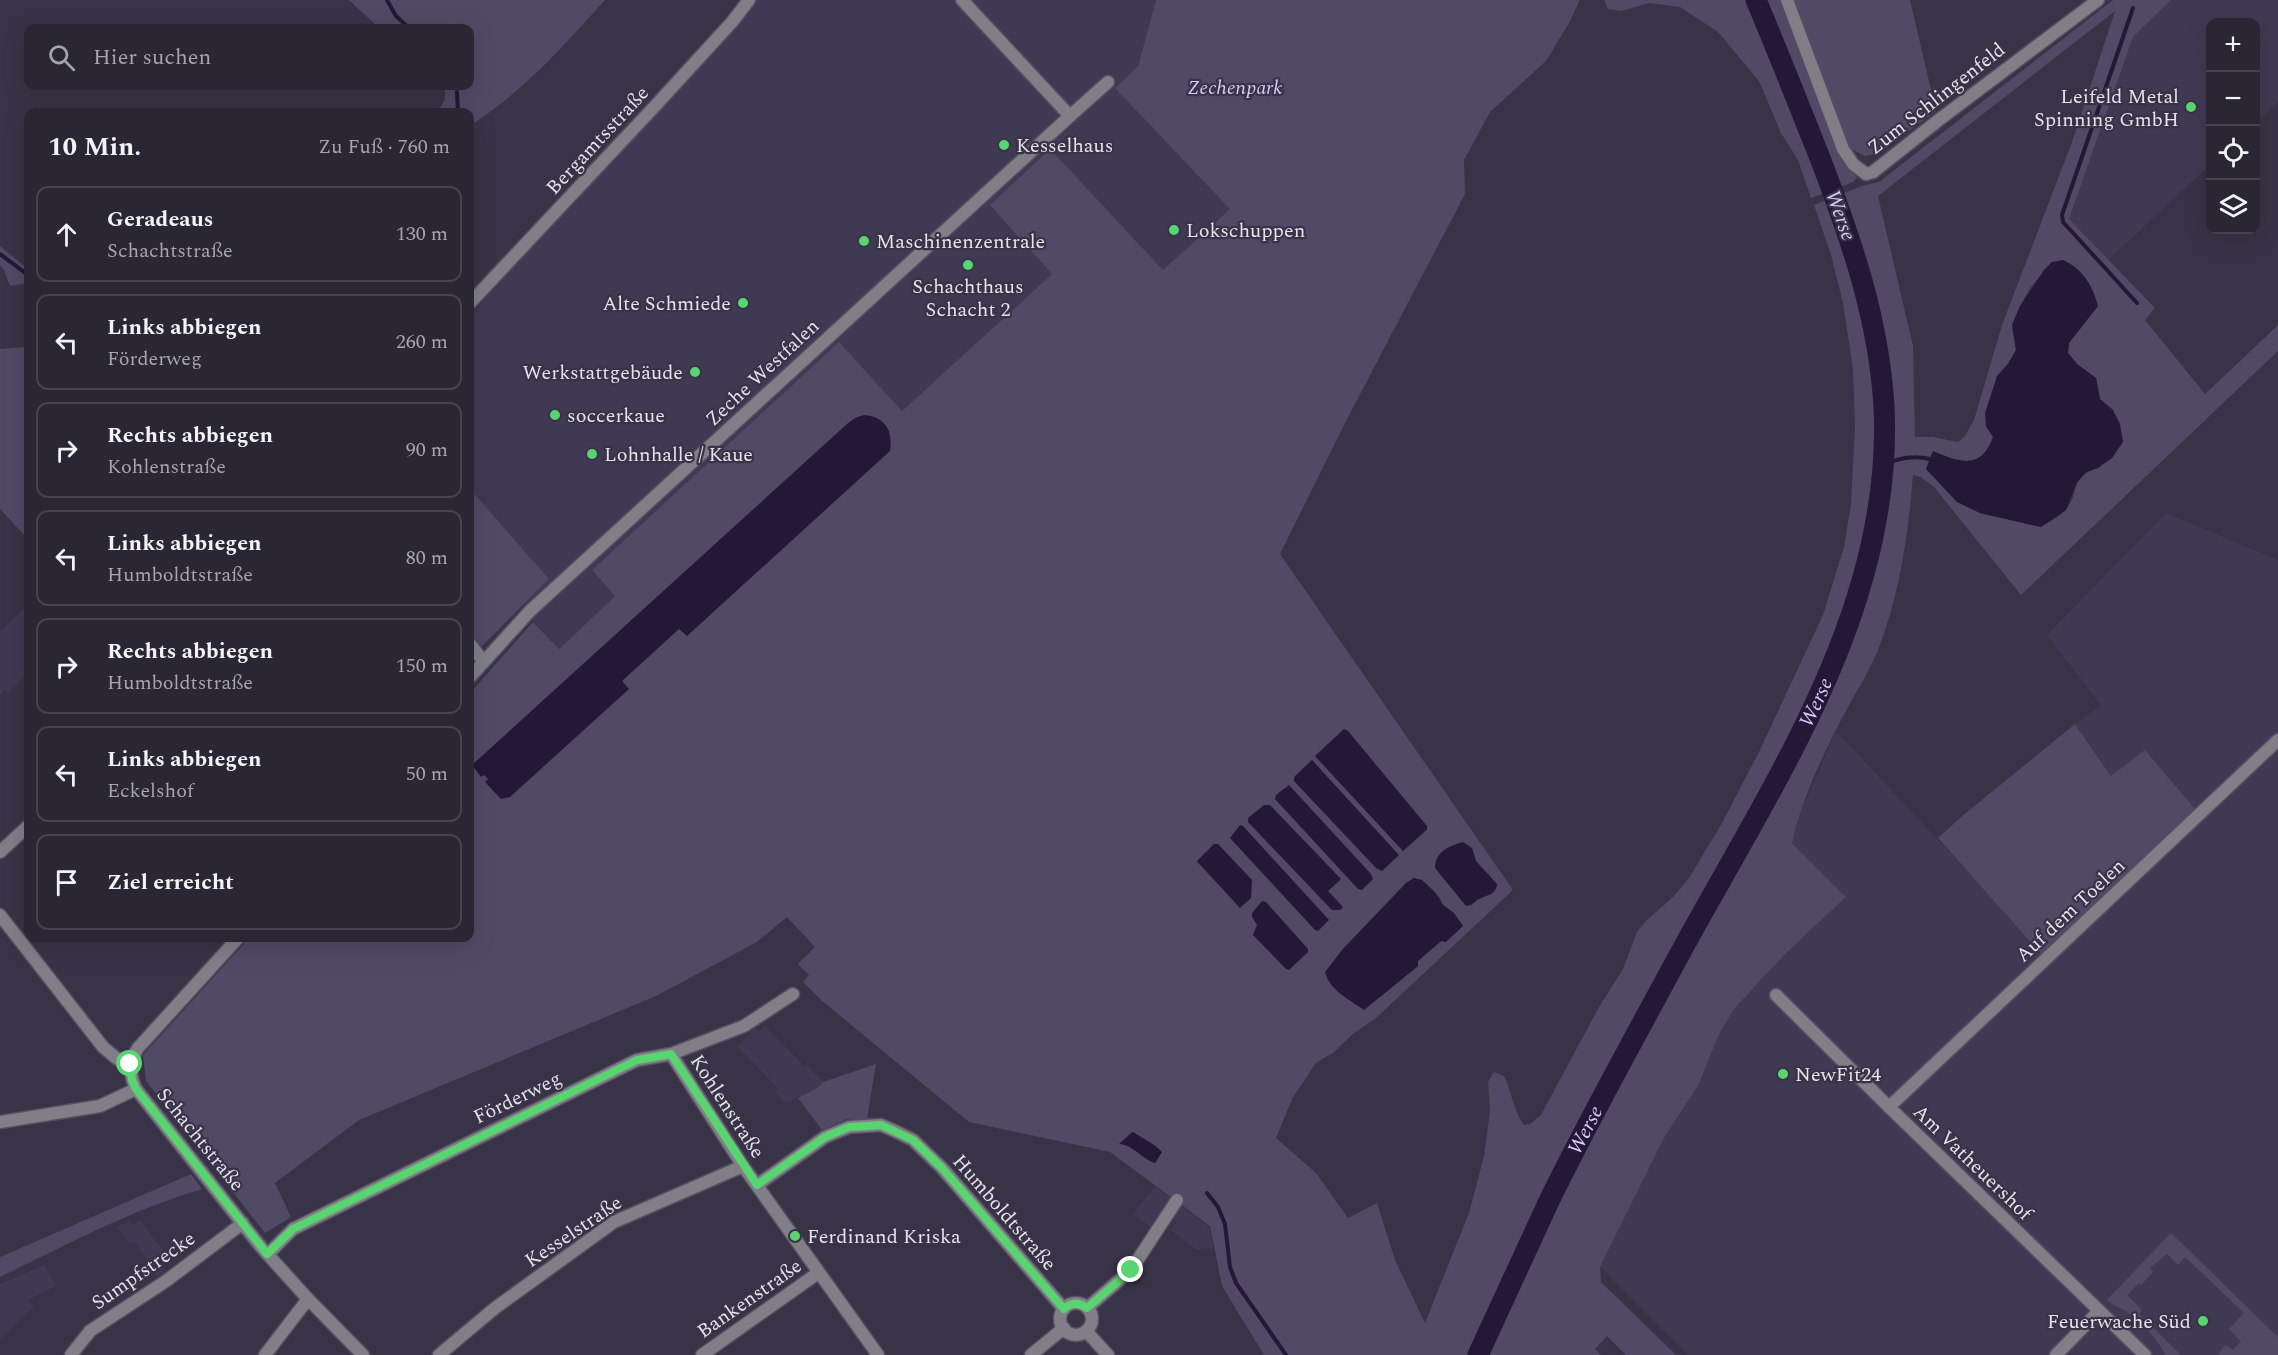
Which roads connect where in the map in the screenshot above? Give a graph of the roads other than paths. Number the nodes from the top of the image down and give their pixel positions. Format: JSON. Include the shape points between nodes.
{"nodes":[{"id":1,"x":749,"y":0,"type":"edge"},
{"id":2,"x":962,"y":0,"type":"edge"},
{"id":3,"x":1787,"y":0,"type":"edge"},
{"id":4,"x":2098,"y":0,"type":"edge"},
{"id":5,"x":1108,"y":82,"type":"dead end"},
{"id":6,"x":1070,"y":116,"type":"junction"},
{"id":7,"x":474,"y":299,"type":"edge"},
{"id":8,"x":474,"y":649,"type":"edge"},
{"id":9,"x":483,"y":661,"type":"junction"},
{"id":10,"x":474,"y":671,"type":"edge"},
{"id":11,"x":2278,"y":740,"type":"edge"},
{"id":12,"x":24,"y":830,"type":"edge"},
{"id":13,"x":0,"y":852,"type":"edge"},
{"id":14,"x":0,"y":915,"type":"edge"},
{"id":15,"x":234,"y":942,"type":"edge"},
{"id":16,"x":793,"y":994,"type":"dead end"},
{"id":17,"x":1776,"y":995,"type":"dead end"},
{"id":18,"x":671,"y":1054,"type":"junction"},
{"id":19,"x":130,"y":1064,"type":"junction"},
{"id":20,"x":136,"y":1089,"type":"junction"},
{"id":21,"x":1888,"y":1107,"type":"junction"},
{"id":22,"x":0,"y":1122,"type":"edge"},
{"id":23,"x":743,"y":1166,"type":"junction"},
{"id":24,"x":757,"y":1185,"type":"junction"},
{"id":25,"x":1177,"y":1200,"type":"dead end"},
{"id":26,"x":243,"y":1223,"type":"junction"},
{"id":27,"x":267,"y":1254,"type":"junction"},
{"id":28,"x":818,"y":1273,"type":"junction"},
{"id":29,"x":308,"y":1299,"type":"junction"},
{"id":30,"x":1087,"y":1308,"type":"junction"},
{"id":31,"x":1064,"y":1309,"type":"junction"},
{"id":32,"x":2099,"y":1311,"type":"junction"},
{"id":33,"x":1064,"y":1328,"type":"junction"},
{"id":34,"x":1086,"y":1331,"type":"junction"},
{"id":35,"x":71,"y":1355,"type":"edge"},
{"id":36,"x":265,"y":1355,"type":"edge"},
{"id":37,"x":363,"y":1355,"type":"edge"},
{"id":38,"x":439,"y":1355,"type":"edge"},
{"id":39,"x":702,"y":1355,"type":"edge"},
{"id":40,"x":878,"y":1355,"type":"edge"},
{"id":41,"x":1031,"y":1355,"type":"edge"},
{"id":42,"x":1108,"y":1355,"type":"edge"},
{"id":43,"x":2056,"y":1355,"type":"edge"},
{"id":44,"x":2145,"y":1355,"type":"edge"}],
"edges":[{"from":1,"to":7,"type":"street","name":"Bergamtsstraße"},
{"from":2,"to":6,"type":"street"},
{"from":3,"to":4,"type":"street","name":"Zum Schlingenfeld","via":[[1843,149],[1859,171],[1866,174]]},
{"from":5,"to":6,"type":"street","name":"Zeche Westfalen"},
{"from":6,"to":9,"type":"street","name":"Zeche Westfalen","via":[[530,611]]},
{"from":8,"to":9,"type":"street"},
{"from":9,"to":10,"type":"street","name":"Zeche Westfalen"},
{"from":11,"to":21,"type":"street","name":"Auf dem Toelen"},
{"from":12,"to":13,"type":"street"},
{"from":14,"to":19,"type":"street","via":[[103,1047]]},
{"from":15,"to":19,"type":"street","via":[[138,1048]]},
{"from":16,"to":18,"type":"street","name":"Förderweg","via":[[744,1026]]},
{"from":17,"to":21,"type":"street","name":"Am Vatheuershof"},
{"from":18,"to":23,"type":"street","name":"Kohlenstraße"},
{"from":18,"to":27,"type":"street","name":"Förderweg","via":[[637,1060],[293,1229]]},
{"from":19,"to":20,"type":"street","name":"Schachtstraße"},
{"from":20,"to":22,"type":"street","via":[[100,1106]]},
{"from":20,"to":26,"type":"street","name":"Schachtstraße"},
{"from":21,"to":32,"type":"street","name":"Am Vatheuershof"},
{"from":23,"to":24,"type":"street","name":"Kohlenstraße"},
{"from":23,"to":38,"type":"street","name":"Kesselstraße","via":[[614,1222],[495,1308]]},
{"from":24,"to":28,"type":"street","name":"Kohlenstraße"},
{"from":24,"to":31,"type":"street","name":"Humboldtstraße","via":[[825,1137],[849,1127],[881,1125],[913,1140],[942,1168]]},
{"from":25,"to":30,"type":"street","via":[[1131,1270]]},
{"from":26,"to":27,"type":"street","name":"Schachtstraße"},
{"from":26,"to":35,"type":"street","name":"Sumpfstrecke","via":[[90,1331]]},
{"from":27,"to":29,"type":"street","name":"Schachtstraße"},
{"from":28,"to":39,"type":"street","name":"Bankenstraße"},
{"from":28,"to":40,"type":"street","name":"Kohlenstraße"},
{"from":29,"to":36,"type":"street"},
{"from":29,"to":37,"type":"street","name":"Schachtstraße"},
{"from":30,"to":31,"type":"street","via":[[1078,1303]]},
{"from":30,"to":34,"type":"street","via":[[1092,1322]]},
{"from":31,"to":33,"type":"street","via":[[1060,1318]]},
{"from":32,"to":43,"type":"street"},
{"from":32,"to":44,"type":"street","name":"Am Vatheuershof"},
{"from":33,"to":34,"type":"street","via":[[1072,1334]]},
{"from":33,"to":41,"type":"street"},
{"from":34,"to":42,"type":"street"}]}
